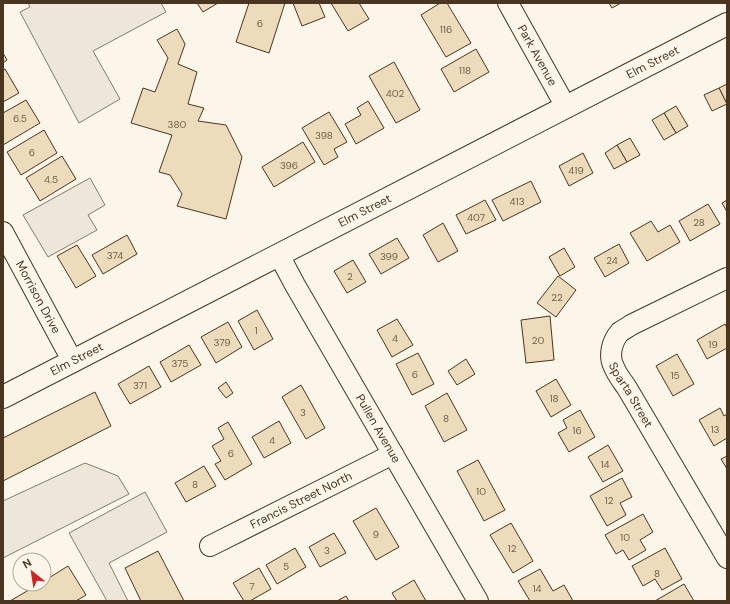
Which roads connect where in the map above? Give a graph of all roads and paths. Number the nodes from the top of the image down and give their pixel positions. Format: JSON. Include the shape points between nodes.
{"nodes":[{"id":1,"x":508,"y":3,"type":"edge"},
{"id":2,"x":727,"y":24,"type":"edge"},
{"id":3,"x":566,"y":107,"type":"junction"},
{"id":4,"x":3,"y":232,"type":"edge"},
{"id":5,"x":279,"y":255,"type":"junction"},
{"id":6,"x":727,"y":278,"type":"edge"},
{"id":7,"x":73,"y":362,"type":"junction"},
{"id":8,"x":3,"y":397,"type":"edge"},
{"id":9,"x":393,"y":454,"type":"junction"},
{"id":10,"x":210,"y":546,"type":"dead end"},
{"id":11,"x":727,"y":558,"type":"edge"},
{"id":12,"x":478,"y":601,"type":"edge"}],
"edges":[{"from":1,"to":3,"type":"street","name":"Park Avenue"},
{"from":2,"to":3,"type":"main road","name":"Elm Street"},
{"from":3,"to":5,"type":"main road","name":"Elm Street"},
{"from":4,"to":7,"type":"street","name":"Morrison Drive"},
{"from":5,"to":7,"type":"main road","name":"Elm Street"},
{"from":5,"to":9,"type":"street","name":"Pullen Avenue"},
{"from":6,"to":11,"type":"street","name":"Sparta Street","via":[[626,328],[614,341],[611,353],[613,367]]},
{"from":7,"to":8,"type":"main road","name":"Elm Street"},
{"from":9,"to":10,"type":"street","name":"Francis Street North"},
{"from":9,"to":12,"type":"street","name":"Pullen Avenue"}]}
